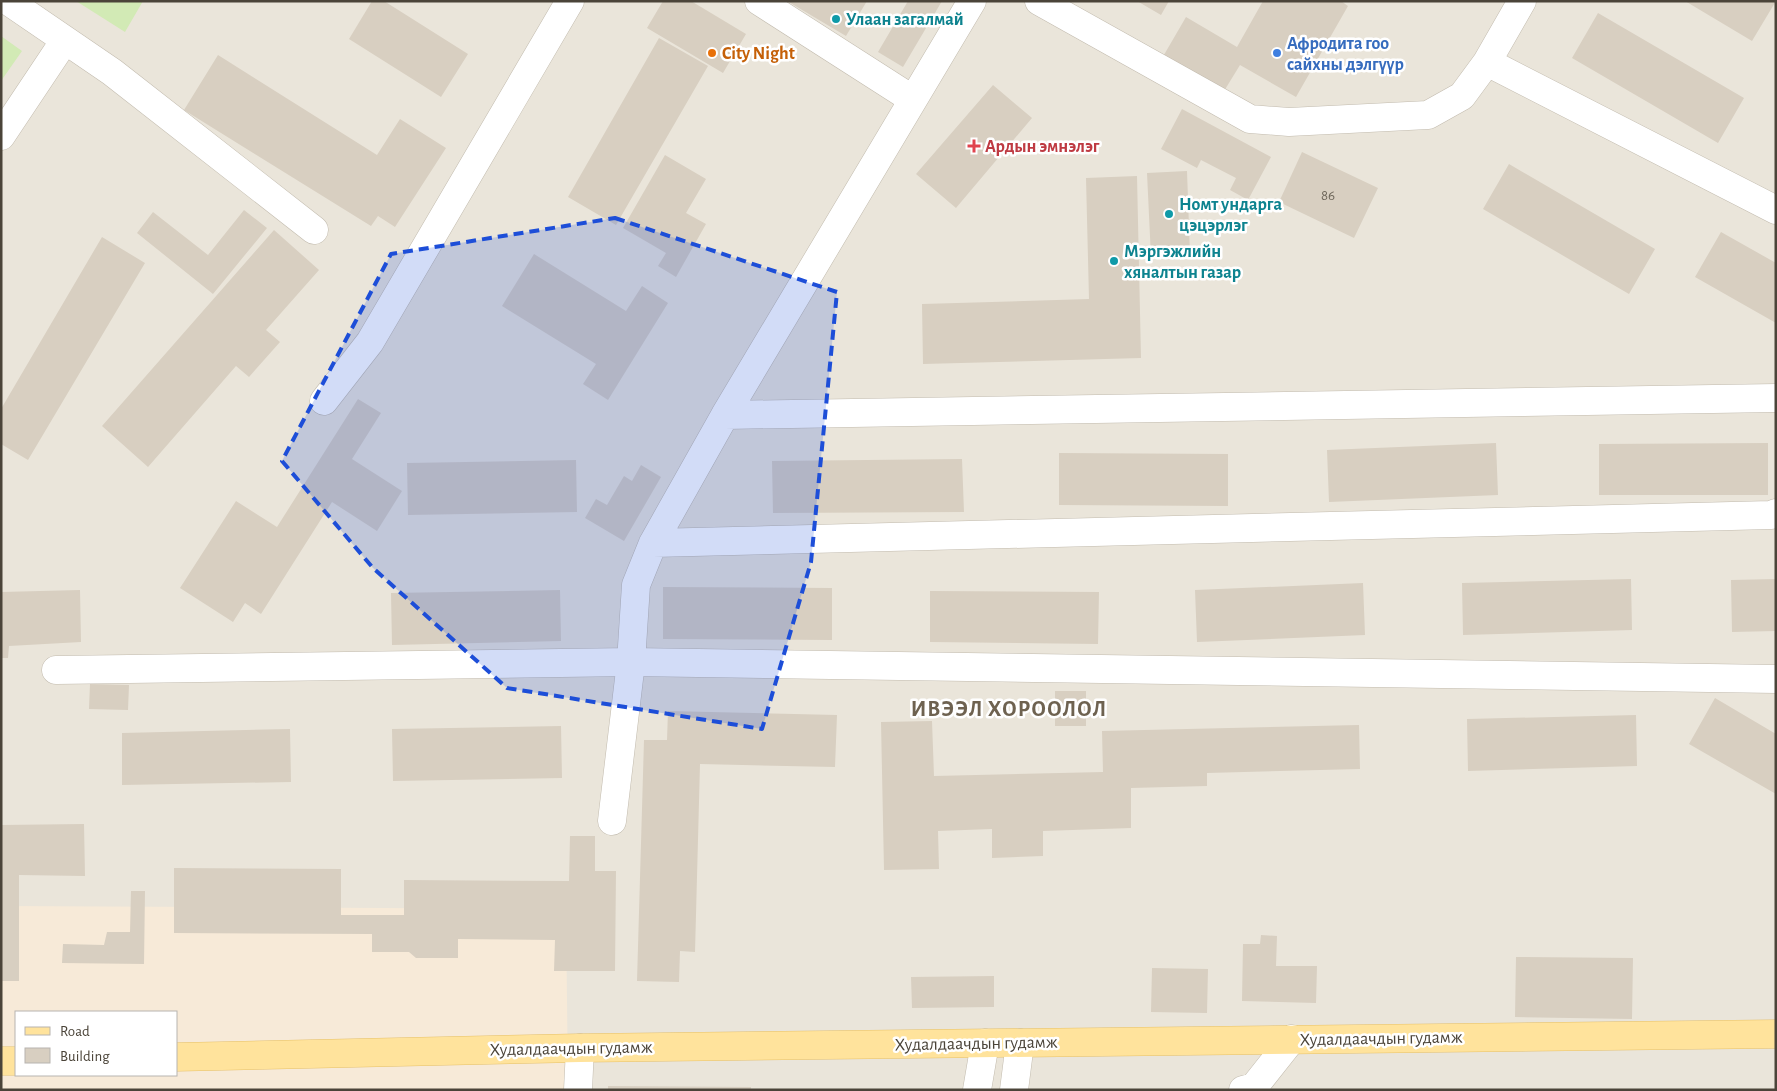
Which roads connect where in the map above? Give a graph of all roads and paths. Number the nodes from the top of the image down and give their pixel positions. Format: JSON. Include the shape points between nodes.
{"nodes":[{"id":1,"x":8,"y":1,"type":"edge"},
{"id":2,"x":570,"y":1,"type":"edge"},
{"id":3,"x":759,"y":1,"type":"edge"},
{"id":4,"x":972,"y":1,"type":"edge"},
{"id":5,"x":1039,"y":1,"type":"edge"},
{"id":6,"x":1522,"y":1,"type":"edge"},
{"id":7,"x":65,"y":40,"type":"junction"},
{"id":8,"x":1487,"y":62,"type":"junction"},
{"id":9,"x":912,"y":99,"type":"junction"},
{"id":10,"x":1,"y":136,"type":"edge"},
{"id":11,"x":1776,"y":210,"type":"edge"},
{"id":12,"x":314,"y":230,"type":"dead end"},
{"id":13,"x":1776,"y":398,"type":"edge"},
{"id":14,"x":324,"y":401,"type":"dead end"},
{"id":15,"x":725,"y":415,"type":"junction"},
{"id":16,"x":1776,"y":513,"type":"edge"},
{"id":17,"x":653,"y":543,"type":"junction"},
{"id":18,"x":631,"y":662,"type":"junction"},
{"id":19,"x":56,"y":670,"type":"dead end"},
{"id":20,"x":1776,"y":680,"type":"edge"},
{"id":21,"x":612,"y":821,"type":"dead end"},
{"id":22,"x":1776,"y":1034,"type":"edge"},
{"id":23,"x":1292,"y":1039,"type":"junction"},
{"id":24,"x":985,"y":1043,"type":"junction"},
{"id":25,"x":1020,"y":1043,"type":"junction"},
{"id":26,"x":580,"y":1048,"type":"junction"},
{"id":27,"x":178,"y":1057,"type":"edge"},
{"id":28,"x":1,"y":1061,"type":"edge"},
{"id":29,"x":15,"y":1061,"type":"edge"},
{"id":30,"x":578,"y":1090,"type":"edge"},
{"id":31,"x":977,"y":1090,"type":"edge"},
{"id":32,"x":1014,"y":1090,"type":"edge"},
{"id":33,"x":1243,"y":1090,"type":"edge"}],
"edges":[{"from":1,"to":7,"type":"street"},
{"from":2,"to":14,"type":"street","via":[[370,342]]},
{"from":3,"to":9,"type":"street"},
{"from":4,"to":9,"type":"street"},
{"from":5,"to":8,"type":"street","via":[[1250,119],[1289,122],[1428,115],[1462,96]]},
{"from":6,"to":8,"type":"street"},
{"from":7,"to":10,"type":"street"},
{"from":7,"to":12,"type":"street","via":[[112,72]]},
{"from":8,"to":11,"type":"street"},
{"from":9,"to":15,"type":"street"},
{"from":13,"to":15,"type":"street"},
{"from":15,"to":17,"type":"street"},
{"from":16,"to":17,"type":"street"},
{"from":17,"to":18,"type":"street","via":[[636,585]]},
{"from":18,"to":19,"type":"street"},
{"from":18,"to":20,"type":"street"},
{"from":18,"to":21,"type":"street"},
{"from":22,"to":23,"type":"main road","name":"Худалдаачдын гудамж"},
{"from":23,"to":25,"type":"main road","name":"Худалдаачдын гудамж"},
{"from":23,"to":33,"type":"street","via":[[1254,1087]]},
{"from":24,"to":25,"type":"main road","name":"Худалдаачдын гудамж"},
{"from":24,"to":26,"type":"main road","name":"Худалдаачдын гудамж"},
{"from":24,"to":31,"type":"street"},
{"from":25,"to":32,"type":"street"},
{"from":26,"to":27,"type":"main road","name":"Худалдаачдын гудамж"},
{"from":26,"to":30,"type":"street"},
{"from":28,"to":29,"type":"main road"}]}
